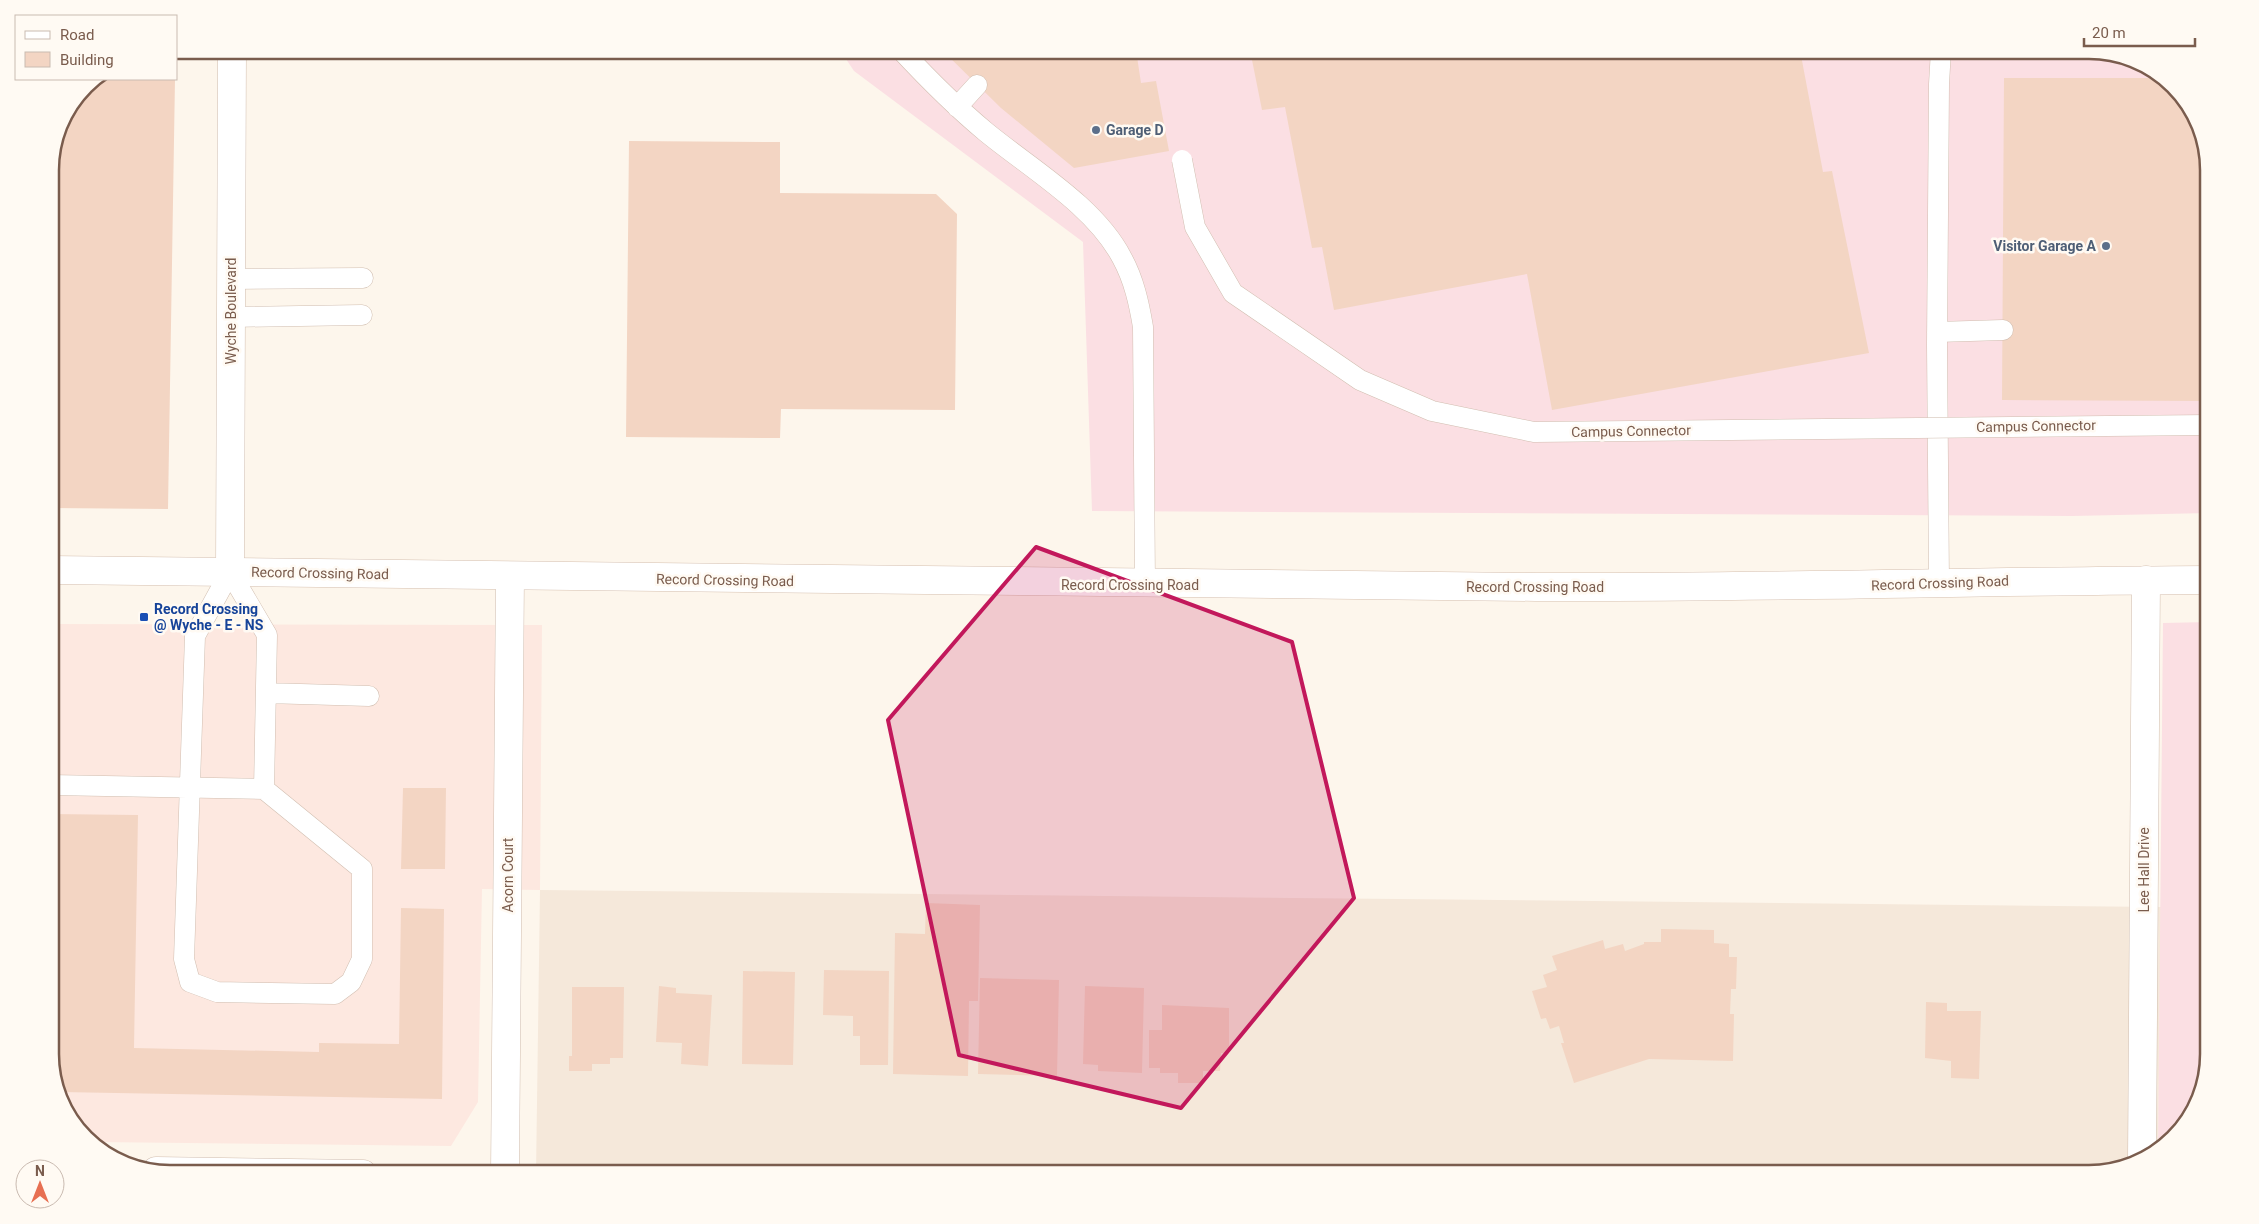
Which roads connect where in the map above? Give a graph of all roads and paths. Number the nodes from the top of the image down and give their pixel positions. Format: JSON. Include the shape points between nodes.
{"nodes":[{"id":1,"x":232,"y":59,"type":"edge"},
{"id":2,"x":910,"y":59,"type":"edge"},
{"id":3,"x":1941,"y":59,"type":"edge"},
{"id":4,"x":977,"y":85,"type":"dead end"},
{"id":5,"x":957,"y":106,"type":"junction"},
{"id":6,"x":1182,"y":160,"type":"dead end"},
{"id":7,"x":363,"y":278,"type":"dead end"},
{"id":8,"x":231,"y":280,"type":"junction"},
{"id":9,"x":362,"y":315,"type":"dead end"},
{"id":10,"x":231,"y":317,"type":"junction"},
{"id":11,"x":2003,"y":330,"type":"dead end"},
{"id":12,"x":1937,"y":332,"type":"junction"},
{"id":13,"x":2200,"y":425,"type":"edge"},
{"id":14,"x":59,"y":570,"type":"edge"},
{"id":15,"x":230,"y":572,"type":"junction"},
{"id":16,"x":510,"y":576,"type":"junction"},
{"id":17,"x":2146,"y":580,"type":"junction"},
{"id":18,"x":2200,"y":580,"type":"edge"},
{"id":19,"x":1939,"y":582,"type":"junction"},
{"id":20,"x":1145,"y":585,"type":"junction"},
{"id":21,"x":266,"y":693,"type":"junction"},
{"id":22,"x":369,"y":696,"type":"dead end"},
{"id":23,"x":59,"y":785,"type":"edge"},
{"id":24,"x":189,"y":788,"type":"junction"},
{"id":25,"x":264,"y":789,"type":"junction"},
{"id":26,"x":2142,"y":1152,"type":"edge"},
{"id":27,"x":505,"y":1165,"type":"edge"}],
"edges":[{"from":1,"to":8,"type":"street","name":"Wyche Boulevard"},
{"from":2,"to":5,"type":"lane"},
{"from":3,"to":12,"type":"lane"},
{"from":4,"to":5,"type":"lane"},
{"from":5,"to":20,"type":"lane","via":[[1096,221],[1122,257],[1138,295],[1143,327]]},
{"from":6,"to":13,"type":"lane","name":"Campus Connector","bridge":true,"via":[[1195,227],[1233,293],[1360,380],[1432,411],[1534,432]]},
{"from":7,"to":8,"type":"lane"},
{"from":8,"to":10,"type":"street","name":"Wyche Boulevard"},
{"from":9,"to":10,"type":"lane"},
{"from":10,"to":15,"type":"street","name":"Wyche Boulevard"},
{"from":11,"to":12,"type":"lane"},
{"from":12,"to":19,"type":"lane"},
{"from":14,"to":15,"type":"street","name":"Record Crossing Road"},
{"from":15,"to":16,"type":"street","name":"Record Crossing Road"},
{"from":15,"to":21,"type":"lane","via":[[267,635]]},
{"from":15,"to":24,"type":"lane","via":[[195,636]]},
{"from":16,"to":20,"type":"street","name":"Record Crossing Road"},
{"from":16,"to":27,"type":"street","name":"Acorn Court"},
{"from":17,"to":18,"type":"street","name":"Record Crossing Road"},
{"from":17,"to":19,"type":"street","name":"Record Crossing Road"},
{"from":17,"to":26,"type":"street","name":"Lee Hall Drive"},
{"from":19,"to":20,"type":"street","name":"Record Crossing Road","via":[[1846,586]]},
{"from":21,"to":22,"type":"lane"},
{"from":21,"to":25,"type":"lane"},
{"from":23,"to":24,"type":"lane"},
{"from":24,"to":25,"type":"lane"},
{"from":24,"to":25,"type":"lane","via":[[184,959],[190,982],[217,992],[334,994],[351,982],[362,959],[362,869]]}]}
